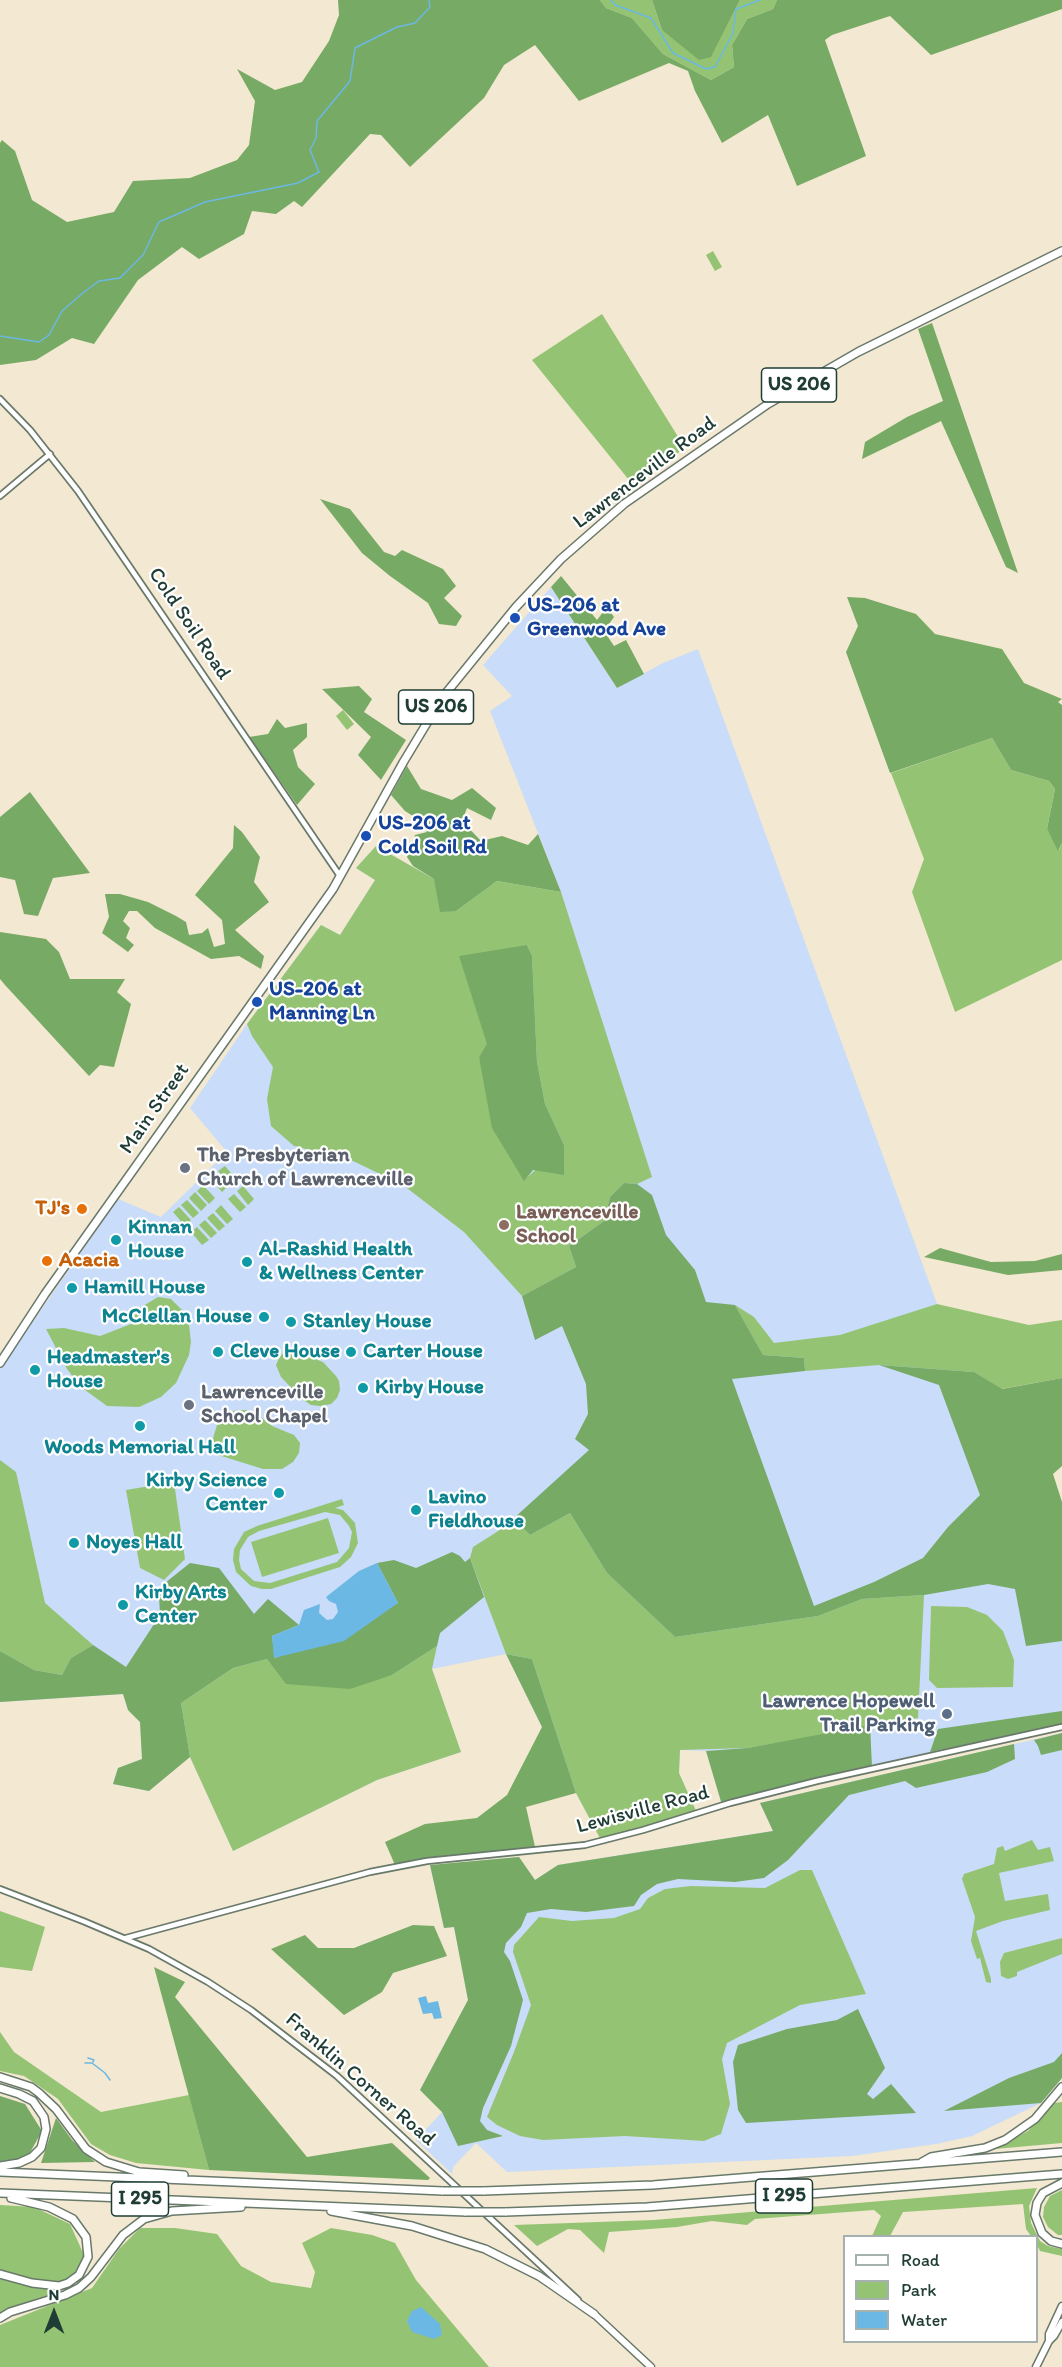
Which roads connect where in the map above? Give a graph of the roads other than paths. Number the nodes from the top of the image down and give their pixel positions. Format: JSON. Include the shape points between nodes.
{"nodes":[{"id":1,"x":1062,"y":251,"type":"edge"},
{"id":2,"x":0,"y":399,"type":"edge"},
{"id":3,"x":50,"y":453,"type":"junction"},
{"id":4,"x":0,"y":496,"type":"edge"},
{"id":5,"x":340,"y":876,"type":"junction"},
{"id":6,"x":0,"y":1363,"type":"edge"},
{"id":7,"x":1062,"y":1727,"type":"edge"},
{"id":8,"x":0,"y":1889,"type":"edge"},
{"id":9,"x":126,"y":1938,"type":"junction"},
{"id":10,"x":0,"y":2077,"type":"edge"},
{"id":11,"x":1062,"y":2087,"type":"edge"},
{"id":12,"x":0,"y":2088,"type":"edge"},
{"id":13,"x":1062,"y":2152,"type":"edge"},
{"id":14,"x":918,"y":2164,"type":"junction"},
{"id":15,"x":0,"y":2166,"type":"edge"},
{"id":16,"x":0,"y":2172,"type":"edge"},
{"id":17,"x":1062,"y":2174,"type":"edge"},
{"id":18,"x":261,"y":2183,"type":"junction"},
{"id":19,"x":1062,"y":2183,"type":"edge"},
{"id":20,"x":0,"y":2195,"type":"edge"},
{"id":21,"x":281,"y":2205,"type":"junction"},
{"id":22,"x":296,"y":2206,"type":"junction"},
{"id":23,"x":1062,"y":2244,"type":"edge"},
{"id":24,"x":0,"y":2274,"type":"edge"},
{"id":25,"x":1062,"y":2306,"type":"edge"},
{"id":26,"x":594,"y":2314,"type":"junction"},
{"id":27,"x":0,"y":2318,"type":"edge"},
{"id":28,"x":1062,"y":2322,"type":"edge"},
{"id":29,"x":1049,"y":2341,"type":"junction"},
{"id":30,"x":651,"y":2367,"type":"edge"},
{"id":31,"x":1036,"y":2367,"type":"edge"}],
"edges":[{"from":1,"to":5,"type":"highway","name":"Lawrenceville Road","number":"US 206","via":[[859,352],[768,404],[624,504],[595,529],[534,587],[453,683]]},
{"from":2,"to":3,"type":"street","name":"Cold Soil Road"},
{"from":3,"to":4,"type":"street"},
{"from":3,"to":5,"type":"street","name":"Cold Soil Road"},
{"from":5,"to":6,"type":"highway","name":"Main Street","number":"US 206"},
{"from":7,"to":9,"type":"street","name":"Lewisville Road","via":[[806,1784],[585,1845],[427,1861],[370,1872]]},
{"from":8,"to":9,"type":"street","name":"Franklin Corner Road"},
{"from":9,"to":26,"type":"street","name":"Franklin Corner Road","via":[[228,1994],[312,2055]]},
{"from":10,"to":18,"type":"highway","via":[[39,2093],[86,2148],[117,2166],[138,2172]]},
{"from":11,"to":14,"type":"highway","via":[[1035,2119],[1005,2140],[985,2148],[931,2157]]},
{"from":12,"to":15,"type":"highway","via":[[33,2101],[41,2110],[46,2130],[44,2142],[32,2157]]},
{"from":13,"to":14,"type":"highway","number":"I 295"},
{"from":14,"to":18,"type":"highway","number":"I 295","bridge":true,"via":[[641,2186],[483,2191]]},
{"from":16,"to":18,"type":"highway","number":"I 295"},
{"from":17,"to":22,"type":"highway","number":"I 295","bridge":true,"via":[[647,2207],[466,2212]]},
{"from":19,"to":23,"type":"highway","via":[[1043,2193],[1035,2215],[1042,2233]]},
{"from":20,"to":21,"type":"highway","number":"I 295"},
{"from":20,"to":24,"type":"highway","via":[[35,2202],[66,2215],[82,2230],[89,2249],[83,2269],[63,2285],[45,2286]]},
{"from":21,"to":22,"type":"highway","number":"I 295"},
{"from":21,"to":27,"type":"highway","via":[[172,2211],[152,2216],[123,2235],[79,2288]]},
{"from":22,"to":26,"type":"highway","via":[[412,2226],[484,2249],[539,2276]]},
{"from":25,"to":29,"type":"main road","via":[[1048,2334]]},
{"from":26,"to":30,"type":"main road","name":"Franklin Corner Road"},
{"from":28,"to":29,"type":"main road"},
{"from":29,"to":31,"type":"main road"}]}
